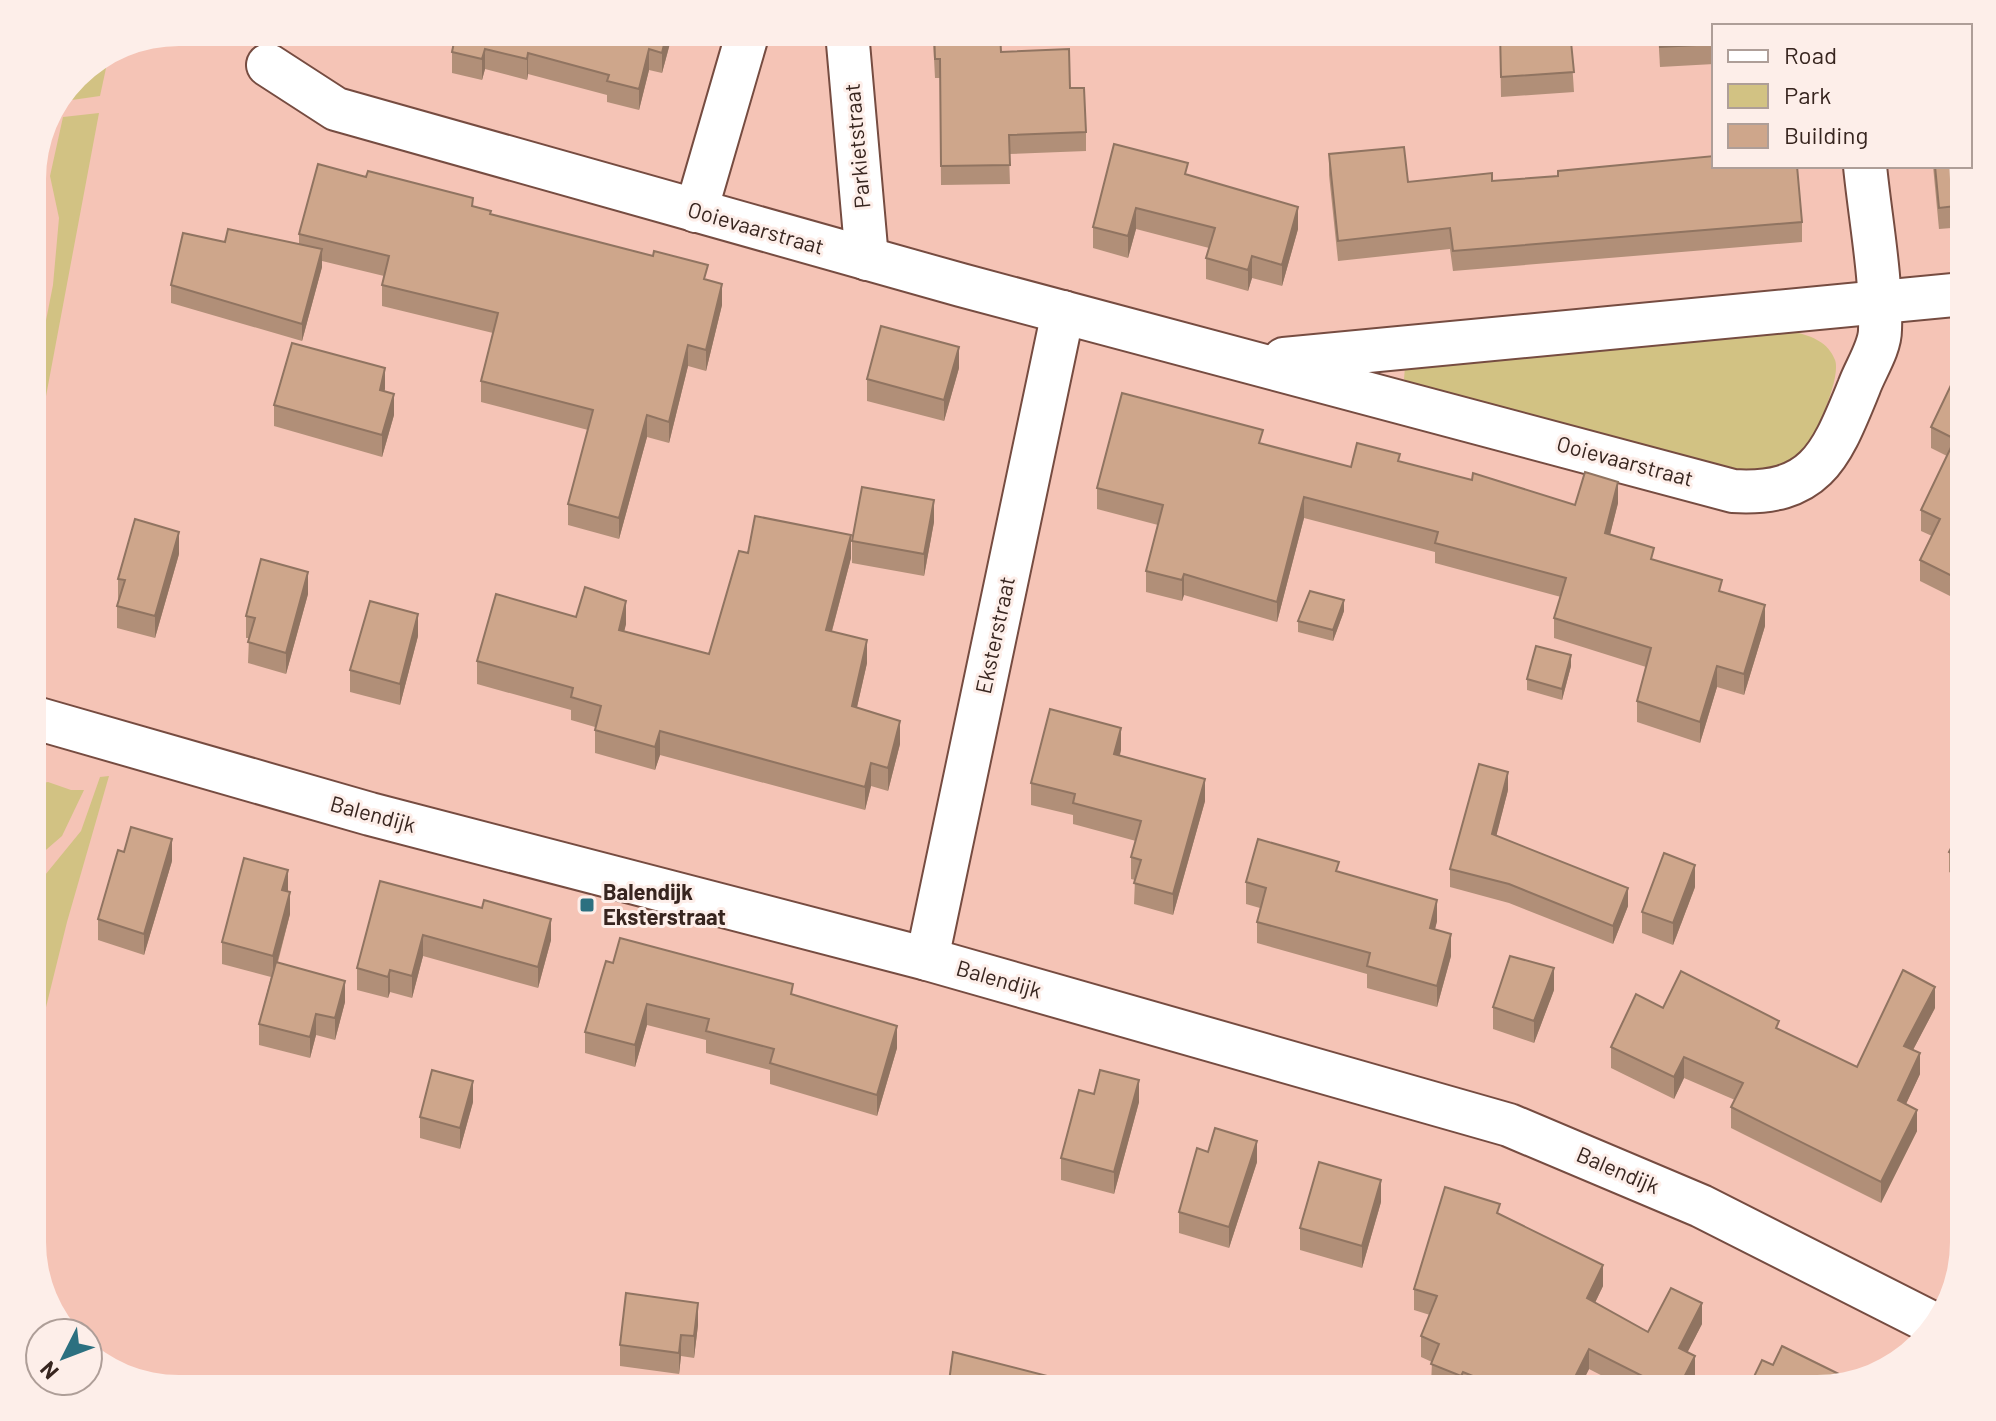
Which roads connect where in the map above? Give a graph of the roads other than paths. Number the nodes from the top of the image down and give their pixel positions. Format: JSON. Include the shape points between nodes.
{"nodes":[{"id":1,"x":744,"y":46,"type":"edge"},
{"id":2,"x":848,"y":46,"type":"edge"},
{"id":3,"x":268,"y":65,"type":"dead end"},
{"id":4,"x":1865,"y":168,"type":"edge"},
{"id":5,"x":696,"y":211,"type":"junction"},
{"id":6,"x":867,"y":259,"type":"junction"},
{"id":7,"x":1950,"y":295,"type":"edge"},
{"id":8,"x":1878,"y":303,"type":"junction"},
{"id":9,"x":1063,"y":312,"type":"junction"},
{"id":10,"x":1256,"y":362,"type":"junction"},
{"id":11,"x":46,"y":721,"type":"edge"},
{"id":12,"x":927,"y":959,"type":"junction"},
{"id":13,"x":1925,"y":1319,"type":"edge"}],
"edges":[{"from":1,"to":5,"type":"street"},
{"from":2,"to":6,"type":"street","name":"Parkietstraat"},
{"from":3,"to":5,"type":"street","name":"Ooievaarstraat","via":[[336,109]]},
{"from":4,"to":8,"type":"street"},
{"from":5,"to":6,"type":"street","name":"Ooievaarstraat"},
{"from":6,"to":9,"type":"street","name":"Ooievaarstraat"},
{"from":7,"to":8,"type":"street","name":"Ooievaarstraat"},
{"from":8,"to":10,"type":"street","name":"Ooievaarstraat"},
{"from":8,"to":10,"type":"street","name":"Ooievaarstraat","via":[[1881,333],[1834,447],[1815,472],[1763,493],[1733,491]]},
{"from":9,"to":10,"type":"street","name":"Ooievaarstraat"},
{"from":9,"to":12,"type":"street","name":"Eksterstraat"},
{"from":11,"to":12,"type":"street","name":"Balendijk","via":[[370,814]]},
{"from":12,"to":13,"type":"street","name":"Balendijk","via":[[1509,1125],[1701,1206]]}]}
